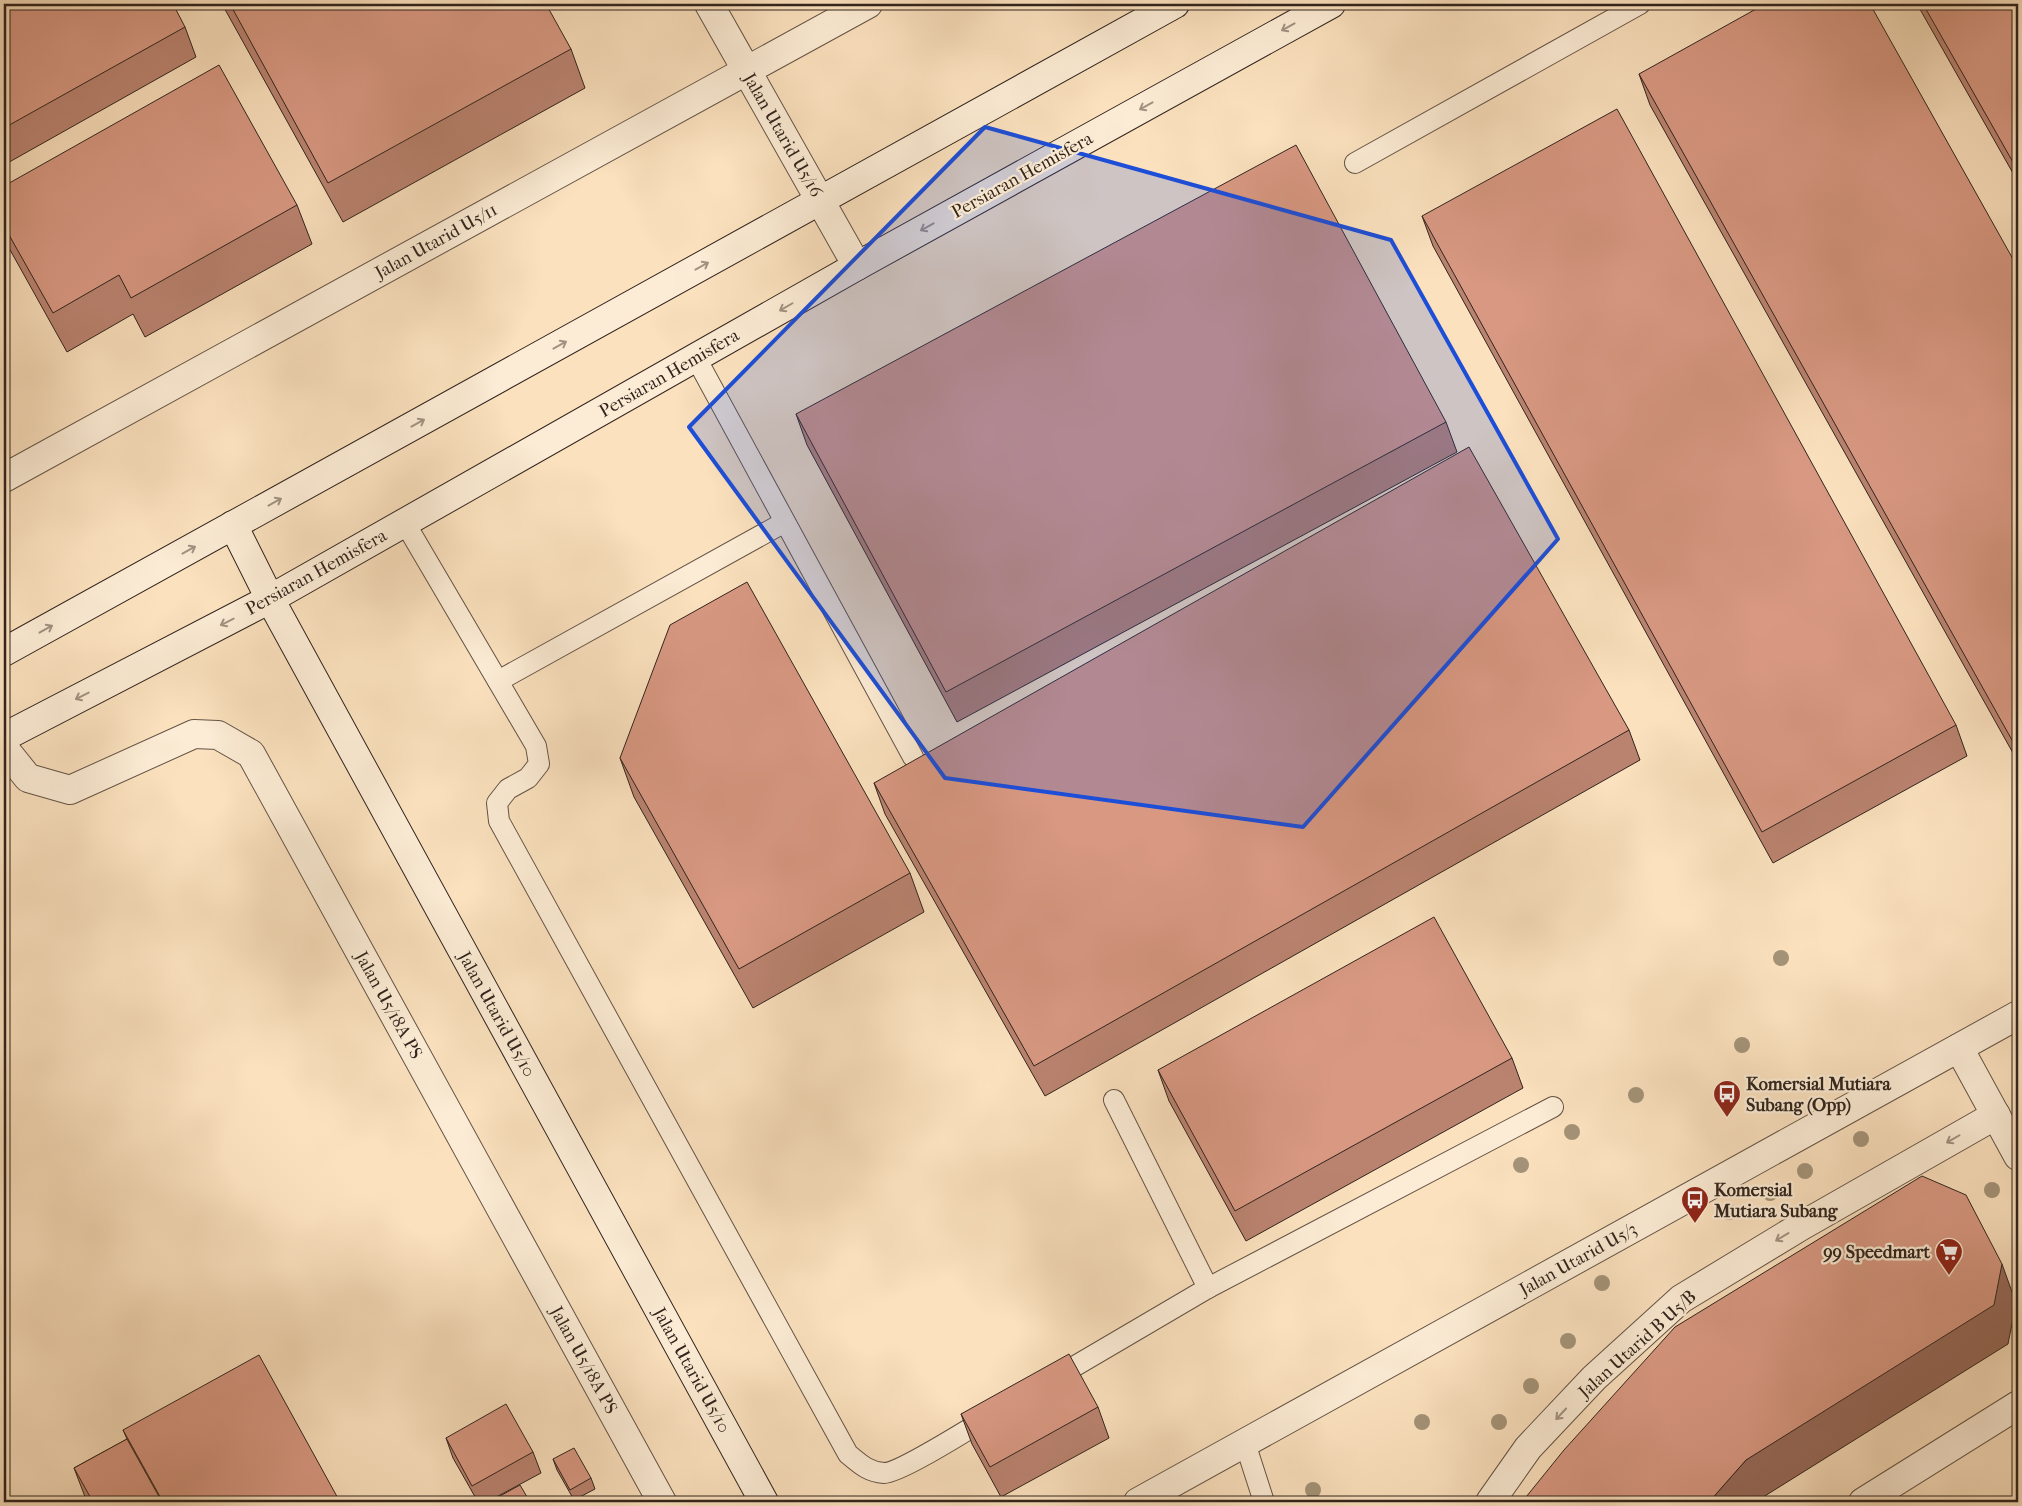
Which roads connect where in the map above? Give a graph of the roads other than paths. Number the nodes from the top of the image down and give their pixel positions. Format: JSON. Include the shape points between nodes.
{"nodes":[{"id":1,"x":709,"y":4,"type":"edge"},
{"id":2,"x":868,"y":4,"type":"edge"},
{"id":3,"x":1175,"y":4,"type":"edge"},
{"id":4,"x":1331,"y":4,"type":"edge"},
{"id":5,"x":1640,"y":4,"type":"edge"},
{"id":6,"x":747,"y":72,"type":"junction"},
{"id":7,"x":1355,"y":163,"type":"dead end"},
{"id":8,"x":820,"y":201,"type":"junction"},
{"id":9,"x":857,"y":266,"type":"junction"},
{"id":10,"x":696,"y":358,"type":"junction"},
{"id":11,"x":4,"y":478,"type":"edge"},
{"id":12,"x":785,"y":522,"type":"junction"},
{"id":13,"x":405,"y":523,"type":"junction"},
{"id":14,"x":233,"y":525,"type":"junction"},
{"id":15,"x":270,"y":599,"type":"junction"},
{"id":16,"x":4,"y":652,"type":"edge"},
{"id":17,"x":498,"y":681,"type":"junction"},
{"id":18,"x":4,"y":737,"type":"edge"},
{"id":19,"x":4,"y":748,"type":"edge"},
{"id":20,"x":914,"y":757,"type":"dead end"},
{"id":21,"x":2018,"y":1015,"type":"edge"},
{"id":22,"x":1959,"y":1048,"type":"junction"},
{"id":23,"x":1114,"y":1100,"type":"dead end"},
{"id":24,"x":1553,"y":1107,"type":"dead end"},
{"id":25,"x":1996,"y":1115,"type":"junction"},
{"id":26,"x":2018,"y":1156,"type":"edge"},
{"id":27,"x":1208,"y":1288,"type":"junction"},
{"id":28,"x":1036,"y":1389,"type":"edge"},
{"id":29,"x":2018,"y":1405,"type":"edge"},
{"id":30,"x":1002,"y":1409,"type":"edge"},
{"id":31,"x":1245,"y":1443,"type":"junction"},
{"id":32,"x":662,"y":1502,"type":"edge"},
{"id":33,"x":764,"y":1502,"type":"edge"},
{"id":34,"x":1138,"y":1502,"type":"edge"},
{"id":35,"x":1264,"y":1502,"type":"edge"},
{"id":36,"x":1490,"y":1502,"type":"edge"},
{"id":37,"x":1863,"y":1502,"type":"edge"}],
"edges":[{"from":1,"to":6,"type":"street","name":"Jalan Utarid U5/16"},
{"from":2,"to":6,"type":"street","name":"Jalan Utarid U5/11"},
{"from":3,"to":8,"type":"street"},
{"from":4,"to":9,"type":"street","name":"Persiaran Hemisfera","one_way":true},
{"from":5,"to":7,"type":"lane"},
{"from":6,"to":8,"type":"street","name":"Jalan Utarid U5/16"},
{"from":6,"to":11,"type":"street","name":"Jalan Utarid U5/11"},
{"from":8,"to":9,"type":"street","name":"Jalan Utarid U5/16"},
{"from":14,"to":8,"type":"street","one_way":true},
{"from":9,"to":10,"type":"street","name":"Persiaran Hemisfera","one_way":true},
{"from":10,"to":12,"type":"lane"},
{"from":10,"to":13,"type":"street","name":"Persiaran Hemisfera"},
{"from":12,"to":17,"type":"lane"},
{"from":12,"to":20,"type":"lane"},
{"from":13,"to":15,"type":"street","name":"Persiaran Hemisfera"},
{"from":13,"to":17,"type":"lane"},
{"from":14,"to":15,"type":"street","name":"Jalan Utarid U5/10"},
{"from":16,"to":14,"type":"street","one_way":true},
{"from":15,"to":18,"type":"street","name":"Persiaran Hemisfera","one_way":true},
{"from":15,"to":33,"type":"street","name":"Jalan Utarid U5/10"},
{"from":17,"to":30,"type":"lane","via":[[536,746],[539,764],[528,778],[508,789],[497,803],[499,821],[848,1454],[867,1470],[887,1473]]},
{"from":19,"to":32,"type":"street","name":"Jalan U5/18A PS","via":[[28,778],[70,790],[194,734],[218,735],[251,754]]},
{"from":21,"to":22,"type":"street","name":"Jalan Utarid U5/3"},
{"from":22,"to":25,"type":"street"},
{"from":22,"to":31,"type":"street","name":"Jalan Utarid U5/3"},
{"from":23,"to":27,"type":"lane"},
{"from":24,"to":27,"type":"lane"},
{"from":25,"to":26,"type":"street"},
{"from":25,"to":36,"type":"street","name":"Jalan Utarid B U5/B","one_way":true,"via":[[1803,1224],[1681,1299],[1581,1392],[1528,1448]]},
{"from":27,"to":28,"type":"lane"},
{"from":29,"to":37,"type":"street"},
{"from":31,"to":34,"type":"street","name":"Jalan Utarid U5/3"},
{"from":31,"to":35,"type":"lane"}]}
